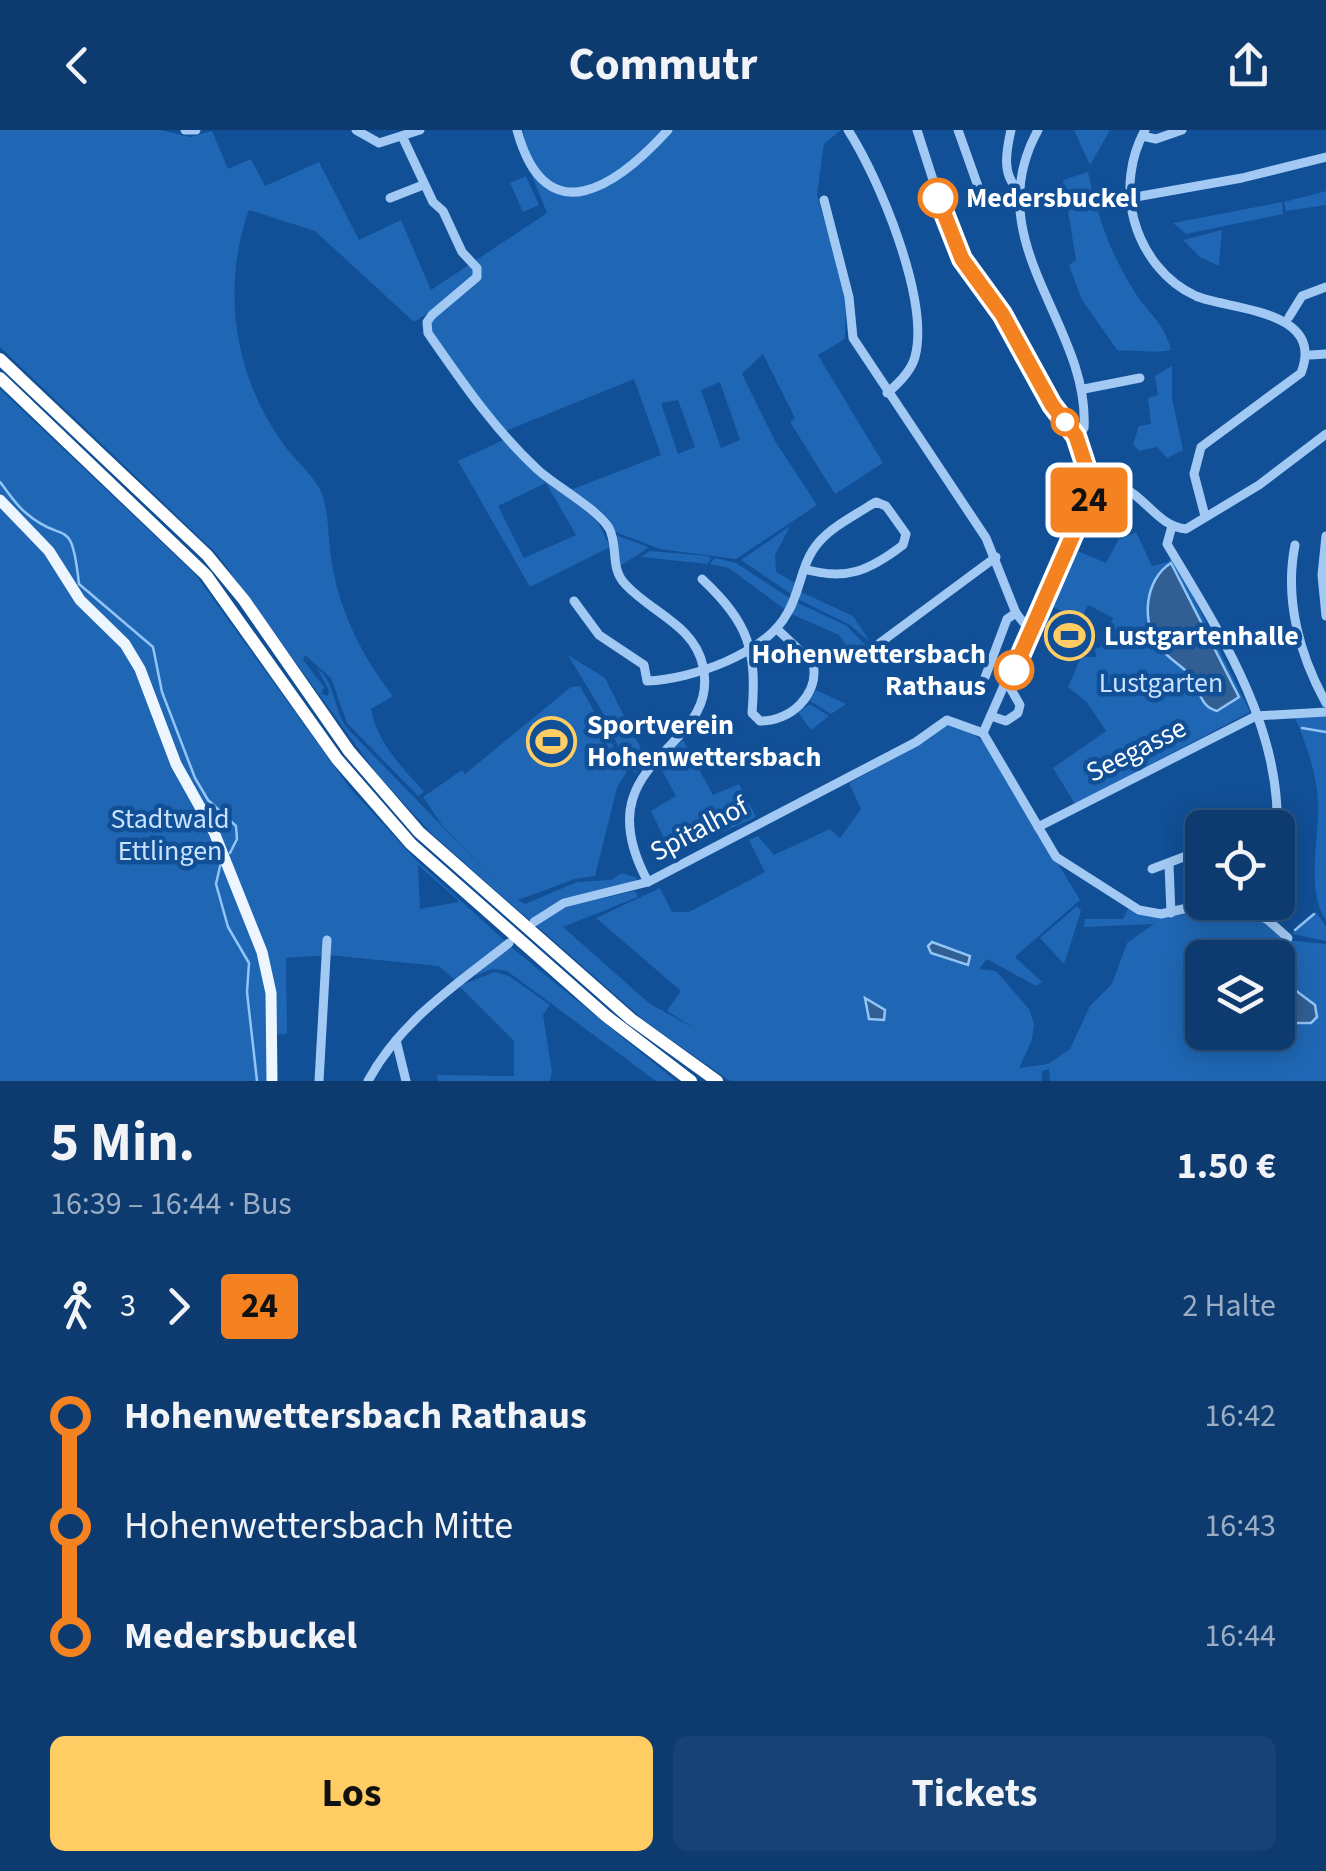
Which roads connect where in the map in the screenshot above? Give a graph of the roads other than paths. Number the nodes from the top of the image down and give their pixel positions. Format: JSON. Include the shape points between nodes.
{"nodes":[{"id":1,"x":185,"y":130,"type":"edge"},
{"id":2,"x":196,"y":130,"type":"edge"},
{"id":3,"x":356,"y":130,"type":"edge"},
{"id":4,"x":420,"y":130,"type":"edge"},
{"id":5,"x":517,"y":130,"type":"edge"},
{"id":6,"x":668,"y":130,"type":"edge"},
{"id":7,"x":848,"y":130,"type":"edge"},
{"id":8,"x":916,"y":130,"type":"edge"},
{"id":9,"x":958,"y":130,"type":"edge"},
{"id":10,"x":1011,"y":130,"type":"edge"},
{"id":11,"x":1038,"y":130,"type":"edge"},
{"id":12,"x":1182,"y":130,"type":"edge"},
{"id":13,"x":1143,"y":133,"type":"edge"},
{"id":14,"x":404,"y":138,"type":"junction"},
{"id":15,"x":1326,"y":157,"type":"edge"},
{"id":16,"x":424,"y":184,"type":"junction"},
{"id":17,"x":979,"y":188,"type":"dead end"},
{"id":18,"x":1021,"y":192,"type":"junction"},
{"id":19,"x":390,"y":198,"type":"dead end"},
{"id":20,"x":1130,"y":198,"type":"junction"},
{"id":21,"x":824,"y":200,"type":"dead end"},
{"id":22,"x":1326,"y":287,"type":"edge"},
{"id":23,"x":1290,"y":317,"type":"junction"},
{"id":24,"x":1326,"y":354,"type":"edge"},
{"id":25,"x":1311,"y":355,"type":"junction"},
{"id":26,"x":0,"y":359,"type":"edge"},
{"id":27,"x":0,"y":378,"type":"edge"},
{"id":28,"x":1140,"y":378,"type":"dead end"},
{"id":29,"x":1084,"y":390,"type":"junction"},
{"id":30,"x":887,"y":393,"type":"junction"},
{"id":31,"x":1326,"y":434,"type":"edge"},
{"id":32,"x":1076,"y":436,"type":"junction"},
{"id":33,"x":1091,"y":482,"type":"junction"},
{"id":34,"x":0,"y":500,"type":"edge"},
{"id":35,"x":1205,"y":516,"type":"junction"},
{"id":36,"x":1172,"y":526,"type":"junction"},
{"id":37,"x":1326,"y":536,"type":"edge"},
{"id":38,"x":1296,"y":545,"type":"dead end"},
{"id":39,"x":996,"y":558,"type":"junction"},
{"id":40,"x":804,"y":569,"type":"junction"},
{"id":41,"x":702,"y":579,"type":"dead end"},
{"id":42,"x":574,"y":602,"type":"dead end"},
{"id":43,"x":1016,"y":613,"type":"junction"},
{"id":44,"x":1326,"y":616,"type":"edge"},
{"id":45,"x":777,"y":628,"type":"junction"},
{"id":46,"x":1031,"y":632,"type":"junction"},
{"id":47,"x":752,"y":646,"type":"junction"},
{"id":48,"x":873,"y":648,"type":"dead end"},
{"id":49,"x":704,"y":668,"type":"junction"},
{"id":50,"x":1009,"y":681,"type":"junction"},
{"id":51,"x":1326,"y":704,"type":"edge"},
{"id":52,"x":1326,"y":712,"type":"edge"},
{"id":53,"x":1256,"y":716,"type":"junction"},
{"id":54,"x":994,"y":718,"type":"junction"},
{"id":55,"x":984,"y":733,"type":"junction"},
{"id":56,"x":1277,"y":810,"type":"edge"},
{"id":57,"x":1038,"y":827,"type":"junction"},
{"id":58,"x":1185,"y":858,"type":"edge"},
{"id":59,"x":1170,"y":865,"type":"junction"},
{"id":60,"x":1152,"y":869,"type":"dead end"},
{"id":61,"x":648,"y":882,"type":"junction"},
{"id":62,"x":1185,"y":909,"type":"edge"},
{"id":63,"x":1171,"y":912,"type":"junction"},
{"id":64,"x":1268,"y":920,"type":"edge"},
{"id":65,"x":534,"y":922,"type":"dead end"},
{"id":66,"x":1288,"y":938,"type":"dead end"},
{"id":67,"x":327,"y":940,"type":"dead end"},
{"id":68,"x":509,"y":943,"type":"dead end"},
{"id":69,"x":396,"y":1040,"type":"junction"},
{"id":70,"x":272,"y":1081,"type":"edge"},
{"id":71,"x":318,"y":1081,"type":"edge"},
{"id":72,"x":368,"y":1081,"type":"edge"},
{"id":73,"x":406,"y":1081,"type":"edge"},
{"id":74,"x":691,"y":1081,"type":"edge"},
{"id":75,"x":716,"y":1081,"type":"edge"}],
"edges":[{"from":1,"to":2,"type":"street"},
{"from":3,"to":14,"type":"street","via":[[379,143]]},
{"from":4,"to":14,"type":"street"},
{"from":5,"to":6,"type":"street","via":[[540,179],[574,192],[622,175]]},
{"from":7,"to":30,"type":"street","via":[[899,240],[914,314],[916,355]]},
{"from":8,"to":32,"type":"street","via":[[958,252]]},
{"from":9,"to":17,"type":"street"},
{"from":10,"to":18,"type":"street","via":[[1008,174]]},
{"from":11,"to":18,"type":"street","via":[[1026,154]]},
{"from":12,"to":13,"type":"street","via":[[1156,139]]},
{"from":13,"to":20,"type":"street"},
{"from":14,"to":16,"type":"street"},
{"from":15,"to":20,"type":"street"},
{"from":16,"to":19,"type":"street"},
{"from":16,"to":49,"type":"street","via":[[462,252],[474,261],[477,277],[432,315],[428,333],[497,428],[610,534],[613,562],[625,585],[686,633]]},
{"from":18,"to":29,"type":"street","via":[[1032,268]]},
{"from":20,"to":23,"type":"street","via":[[1148,253],[1175,283],[1213,302]]},
{"from":21,"to":30,"type":"street","via":[[850,297],[851,331]]},
{"from":22,"to":23,"type":"street","via":[[1304,295]]},
{"from":23,"to":25,"type":"street","via":[[1308,334]]},
{"from":24,"to":25,"type":"street"},
{"from":25,"to":35,"type":"street","via":[[1301,373],[1201,447],[1194,474]]},
{"from":26,"to":75,"type":"highway","via":[[207,555],[349,751],[420,832],[631,1019]]},
{"from":27,"to":74,"type":"highway","via":[[206,574],[337,759],[411,844],[618,1026]]},
{"from":28,"to":29,"type":"street"},
{"from":29,"to":32,"type":"street","via":[[1084,428]]},
{"from":30,"to":39,"type":"street"},
{"from":31,"to":35,"type":"street","via":[[1259,486]]},
{"from":32,"to":33,"type":"street"},
{"from":33,"to":36,"type":"street","via":[[1134,491]]},
{"from":33,"to":46,"type":"street"},
{"from":34,"to":70,"type":"main road","via":[[134,656],[268,971]]},
{"from":35,"to":36,"type":"street","via":[[1186,529]]},
{"from":36,"to":53,"type":"street","via":[[1167,544]]},
{"from":37,"to":44,"type":"street"},
{"from":38,"to":51,"type":"street","via":[[1294,616]]},
{"from":39,"to":43,"type":"street"},
{"from":39,"to":48,"type":"street"},
{"from":40,"to":40,"type":"street","via":[[825,536],[876,502],[906,534],[903,546],[862,572],[839,578]]},
{"from":40,"to":45,"type":"street"},
{"from":41,"to":47,"type":"street","via":[[739,619]]},
{"from":42,"to":49,"type":"street","via":[[599,635],[644,665],[647,680]]},
{"from":43,"to":46,"type":"street"},
{"from":43,"to":50,"type":"street","via":[[986,675]]},
{"from":45,"to":47,"type":"street"},
{"from":45,"to":47,"type":"street","via":[[808,656],[815,675],[805,699],[774,720],[760,721],[752,713]]},
{"from":46,"to":50,"type":"street"},
{"from":47,"to":49,"type":"street"},
{"from":49,"to":61,"type":"street","via":[[696,716],[643,772],[632,796],[632,843]]},
{"from":50,"to":54,"type":"street"},
{"from":50,"to":54,"type":"street","via":[[1018,714]]},
{"from":52,"to":53,"type":"street"},
{"from":53,"to":56,"type":"street"},
{"from":53,"to":57,"type":"street","name":"Seegasse"},
{"from":54,"to":55,"type":"street"},
{"from":55,"to":57,"type":"street"},
{"from":55,"to":61,"type":"street","name":"Spitalhof","via":[[948,720]]},
{"from":57,"to":63,"type":"street","via":[[1056,856],[1128,905]]},
{"from":58,"to":59,"type":"street"},
{"from":59,"to":60,"type":"street"},
{"from":59,"to":63,"type":"street"},
{"from":61,"to":65,"type":"street","name":"Spitalhof","via":[[564,903]]},
{"from":62,"to":63,"type":"street"},
{"from":64,"to":66,"type":"street"},
{"from":67,"to":71,"type":"street"},
{"from":68,"to":69,"type":"street","via":[[426,1006]]},
{"from":69,"to":72,"type":"street"},
{"from":69,"to":73,"type":"street"}]}
